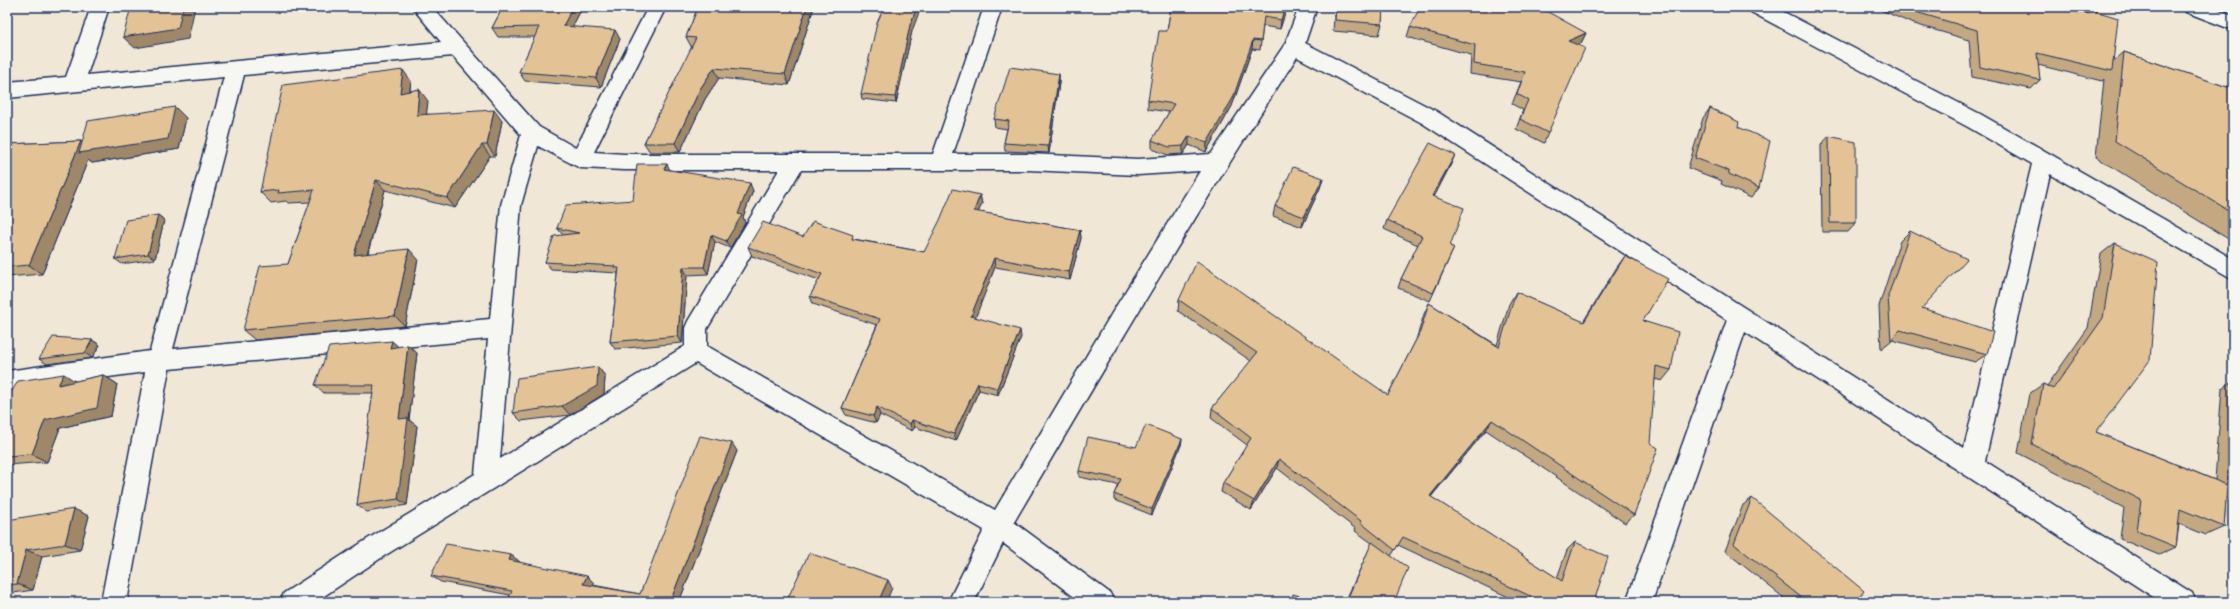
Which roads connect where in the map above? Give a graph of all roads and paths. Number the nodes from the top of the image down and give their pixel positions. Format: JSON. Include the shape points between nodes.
{"nodes":[{"id":1,"x":100,"y":7,"type":"edge"},
{"id":2,"x":421,"y":7,"type":"edge"},
{"id":3,"x":657,"y":7,"type":"edge"},
{"id":4,"x":992,"y":7,"type":"edge"},
{"id":5,"x":1308,"y":7,"type":"edge"},
{"id":6,"x":2193,"y":7,"type":"edge"},
{"id":7,"x":1766,"y":9,"type":"edge"},
{"id":8,"x":2233,"y":23,"type":"edge"},
{"id":9,"x":1294,"y":46,"type":"junction"},
{"id":10,"x":457,"y":48,"type":"junction"},
{"id":11,"x":236,"y":68,"type":"junction"},
{"id":12,"x":74,"y":84,"type":"junction"},
{"id":13,"x":7,"y":90,"type":"edge"},
{"id":14,"x":532,"y":133,"type":"junction"},
{"id":15,"x":580,"y":160,"type":"junction"},
{"id":16,"x":2042,"y":160,"type":"junction"},
{"id":17,"x":795,"y":162,"type":"junction"},
{"id":18,"x":940,"y":162,"type":"junction"},
{"id":19,"x":1217,"y":162,"type":"junction"},
{"id":20,"x":2233,"y":270,"type":"edge"},
{"id":21,"x":1738,"y":317,"type":"junction"},
{"id":22,"x":500,"y":328,"type":"junction"},
{"id":23,"x":696,"y":351,"type":"junction"},
{"id":24,"x":159,"y":360,"type":"junction"},
{"id":25,"x":7,"y":381,"type":"edge"},
{"id":26,"x":1972,"y":466,"type":"junction"},
{"id":27,"x":486,"y":479,"type":"junction"},
{"id":28,"x":999,"y":526,"type":"junction"},
{"id":29,"x":114,"y":602,"type":"edge"},
{"id":30,"x":293,"y":602,"type":"edge"},
{"id":31,"x":961,"y":602,"type":"edge"},
{"id":32,"x":1101,"y":602,"type":"edge"},
{"id":33,"x":1639,"y":602,"type":"edge"},
{"id":34,"x":2183,"y":602,"type":"edge"}],
"edges":[{"from":1,"to":12,"type":"street"},
{"from":2,"to":10,"type":"street"},
{"from":3,"to":15,"type":"street"},
{"from":4,"to":18,"type":"street"},
{"from":5,"to":9,"type":"street"},
{"from":6,"to":8,"type":"street"},
{"from":7,"to":16,"type":"street","via":[[1975,121]]},
{"from":9,"to":19,"type":"street"},
{"from":9,"to":21,"type":"street","via":[[1429,117]]},
{"from":10,"to":11,"type":"street"},
{"from":10,"to":14,"type":"street"},
{"from":11,"to":12,"type":"street"},
{"from":11,"to":24,"type":"street"},
{"from":12,"to":13,"type":"street"},
{"from":14,"to":15,"type":"street"},
{"from":14,"to":22,"type":"street","via":[[511,205]]},
{"from":15,"to":17,"type":"street"},
{"from":16,"to":20,"type":"street"},
{"from":16,"to":26,"type":"street"},
{"from":17,"to":18,"type":"street"},
{"from":17,"to":23,"type":"street","via":[[696,328]]},
{"from":18,"to":19,"type":"street","via":[[1028,162],[1138,167]]},
{"from":19,"to":28,"type":"street"},
{"from":21,"to":26,"type":"street"},
{"from":21,"to":33,"type":"street"},
{"from":22,"to":24,"type":"street"},
{"from":22,"to":27,"type":"street"},
{"from":23,"to":27,"type":"street"},
{"from":23,"to":28,"type":"street"},
{"from":24,"to":25,"type":"street"},
{"from":24,"to":29,"type":"street"},
{"from":26,"to":34,"type":"street"},
{"from":27,"to":30,"type":"street"},
{"from":28,"to":31,"type":"street"},
{"from":28,"to":32,"type":"street"}]}
